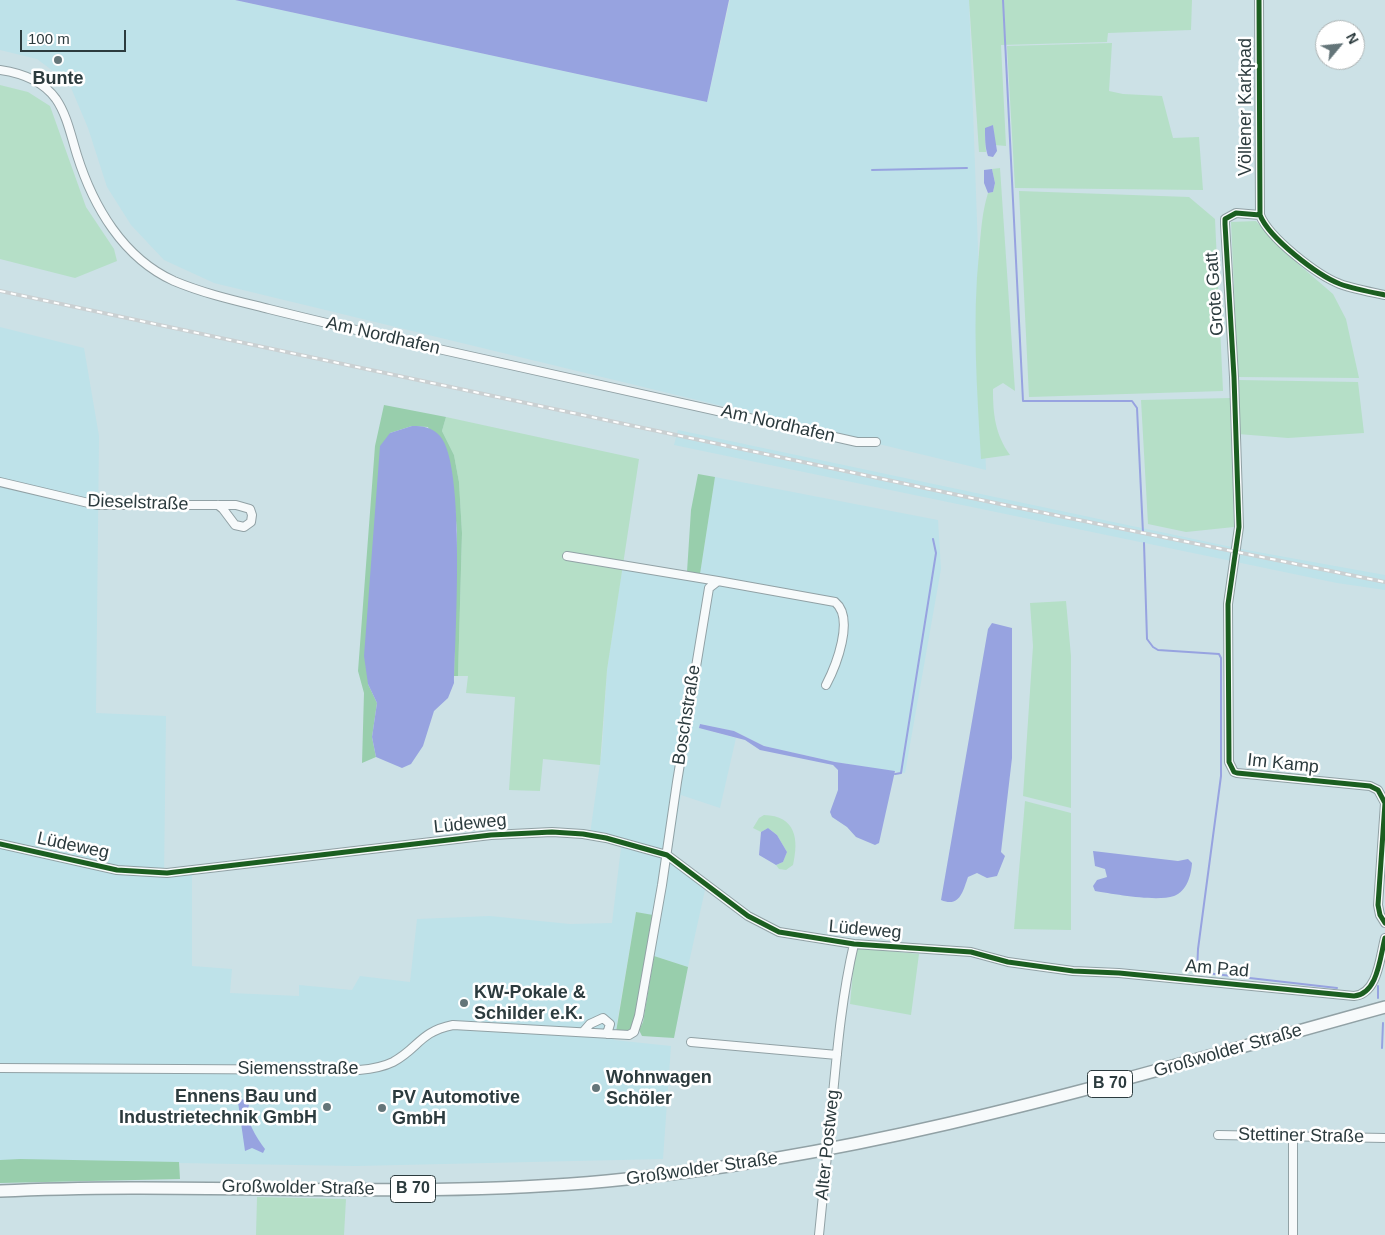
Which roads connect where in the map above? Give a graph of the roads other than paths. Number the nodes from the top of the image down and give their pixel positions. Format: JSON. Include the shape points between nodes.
{"nodes":[{"id":1,"x":1260,"y":0,"type":"edge"},
{"id":2,"x":0,"y":70,"type":"edge"},
{"id":3,"x":1260,"y":215,"type":"junction"},
{"id":4,"x":1385,"y":295,"type":"edge"},
{"id":5,"x":876,"y":442,"type":"dead end"},
{"id":6,"x":0,"y":482,"type":"edge"},
{"id":7,"x":218,"y":506,"type":"dead end"},
{"id":8,"x":567,"y":556,"type":"dead end"},
{"id":9,"x":1236,"y":558,"type":"joint"},
{"id":10,"x":718,"y":581,"type":"junction"},
{"id":11,"x":826,"y":685,"type":"dead end"},
{"id":12,"x":0,"y":844,"type":"edge"},
{"id":13,"x":667,"y":855,"type":"junction"},
{"id":14,"x":1385,"y":923,"type":"edge"},
{"id":15,"x":1385,"y":938,"type":"edge"},
{"id":16,"x":854,"y":944,"type":"junction"},
{"id":17,"x":1008,"y":962,"type":"joint"},
{"id":18,"x":1385,"y":1007,"type":"edge"},
{"id":19,"x":583,"y":1032,"type":"junction"},
{"id":20,"x":607,"y":1034,"type":"junction"},
{"id":21,"x":690,"y":1042,"type":"dead end"},
{"id":22,"x":837,"y":1055,"type":"junction"},
{"id":23,"x":0,"y":1068,"type":"edge"},
{"id":24,"x":1218,"y":1135,"type":"dead end"},
{"id":25,"x":1293,"y":1136,"type":"junction"},
{"id":26,"x":1385,"y":1138,"type":"edge"},
{"id":27,"x":0,"y":1191,"type":"edge"},
{"id":28,"x":819,"y":1235,"type":"edge"},
{"id":29,"x":1293,"y":1235,"type":"edge"}],
"edges":[{"from":1,"to":3,"type":"street","name":"Völlener Karkpad"},
{"from":2,"to":5,"type":"street","name":"Am Nordhafen","via":[[27,76],[56,98],[67,120],[85,179],[109,226],[133,253],[173,280],[208,293],[402,341],[857,442]]},
{"from":3,"to":4,"type":"street","via":[[1269,231],[1328,278]]},
{"from":3,"to":9,"type":"street","name":"Grote Gatt","via":[[1231,215],[1225,219],[1238,462]]},
{"from":6,"to":7,"type":"street","name":"Dieselstraße","via":[[97,505]]},
{"from":8,"to":10,"type":"street"},
{"from":9,"to":14,"type":"street","name":"Im Kamp","via":[[1228,604],[1230,768],[1237,773],[1370,786],[1378,790],[1385,804],[1378,905]]},
{"from":10,"to":11,"type":"street","via":[[835,602],[840,606],[844,620],[836,666]]},
{"from":10,"to":13,"type":"street","name":"Boschstraße","via":[[709,588]]},
{"from":12,"to":13,"type":"street","name":"Lüdeweg","via":[[117,870],[167,873],[523,833],[552,832],[606,838]]},
{"from":13,"to":16,"type":"street","name":"Lüdeweg","via":[[769,929]]},
{"from":13,"to":20,"type":"street","name":"Siemensstraße","via":[[638,1026],[629,1035]]},
{"from":15,"to":17,"type":"street","name":"Am Pad","via":[[1372,986],[1364,994],[1354,996],[1074,971]]},
{"from":16,"to":17,"type":"street","name":"Lüdeweg","via":[[971,952]]},
{"from":16,"to":22,"type":"street","name":"Alter Postweg"},
{"from":18,"to":27,"type":"main road","name":"Großwolder Straße","number":"B 70","via":[[1137,1077],[944,1126],[828,1151],[676,1174],[555,1185],[451,1189],[137,1186]]},
{"from":19,"to":20,"type":"street","name":"Siemensstraße"},
{"from":19,"to":20,"type":"street","via":[[590,1024],[603,1018],[610,1024]]},
{"from":19,"to":23,"type":"street","name":"Siemensstraße","via":[[452,1024],[424,1035],[393,1062],[359,1070]]},
{"from":21,"to":22,"type":"street"},
{"from":22,"to":28,"type":"street","name":"Alter Postweg","bridge":true},
{"from":24,"to":25,"type":"street","name":"Stettiner Straße"},
{"from":25,"to":26,"type":"street","name":"Stettiner Straße"},
{"from":25,"to":29,"type":"street"}]}
